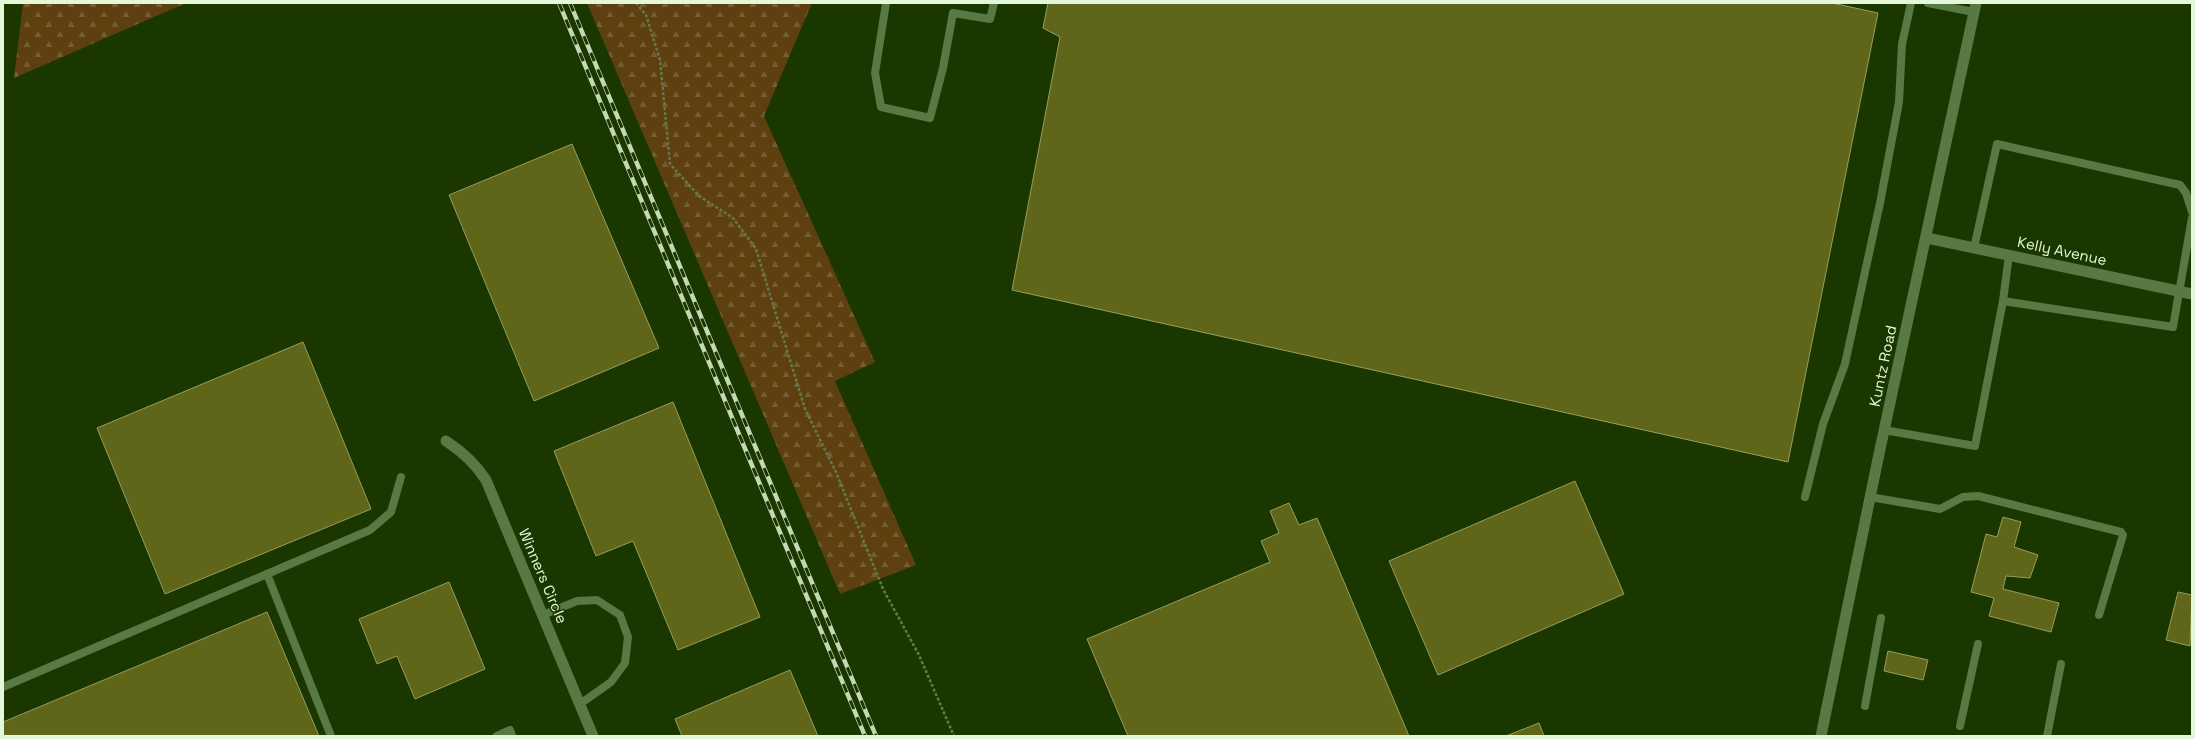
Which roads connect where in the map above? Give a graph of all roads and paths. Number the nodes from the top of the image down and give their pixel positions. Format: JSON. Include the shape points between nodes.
{"nodes":[{"id":1,"x":636,"y":3,"type":"edge"},
{"id":2,"x":886,"y":3,"type":"edge"},
{"id":3,"x":994,"y":3,"type":"edge"},
{"id":4,"x":1911,"y":3,"type":"edge"},
{"id":5,"x":1928,"y":3,"type":"edge"},
{"id":6,"x":1975,"y":8,"type":"edge"},
{"id":7,"x":2192,"y":212,"type":"edge"},
{"id":8,"x":2192,"y":218,"type":"edge"},
{"id":9,"x":1926,"y":238,"type":"junction"},
{"id":10,"x":1974,"y":248,"type":"junction"},
{"id":11,"x":2009,"y":255,"type":"junction"},
{"id":12,"x":2179,"y":291,"type":"junction"},
{"id":13,"x":2192,"y":294,"type":"edge"},
{"id":14,"x":2003,"y":301,"type":"junction"},
{"id":15,"x":1884,"y":430,"type":"junction"},
{"id":16,"x":446,"y":441,"type":"dead end"},
{"id":17,"x":401,"y":477,"type":"dead end"},
{"id":18,"x":1806,"y":497,"type":"dead end"},
{"id":19,"x":1870,"y":497,"type":"junction"},
{"id":20,"x":267,"y":574,"type":"junction"},
{"id":21,"x":543,"y":615,"type":"junction"},
{"id":22,"x":2099,"y":616,"type":"dead end"},
{"id":23,"x":1881,"y":618,"type":"dead end"},
{"id":24,"x":1978,"y":644,"type":"dead end"},
{"id":25,"x":2061,"y":664,"type":"dead end"},
{"id":26,"x":3,"y":687,"type":"edge"},
{"id":27,"x":580,"y":704,"type":"junction"},
{"id":28,"x":1864,"y":706,"type":"dead end"},
{"id":29,"x":1960,"y":726,"type":"dead end"},
{"id":30,"x":331,"y":736,"type":"edge"},
{"id":31,"x":497,"y":736,"type":"edge"},
{"id":32,"x":512,"y":736,"type":"edge"},
{"id":33,"x":593,"y":736,"type":"edge"},
{"id":34,"x":954,"y":736,"type":"edge"},
{"id":35,"x":1821,"y":736,"type":"edge"},
{"id":36,"x":2048,"y":736,"type":"edge"}],
"edges":[{"from":1,"to":34,"type":"path","via":[[646,15],[660,60],[670,164],[699,196],[733,218],[756,249],[804,409],[836,472],[883,589],[920,655]]},
{"from":2,"to":3,"type":"lane","via":[[875,73],[881,107],[930,118],[943,68],[953,13],[990,19]]},
{"from":4,"to":18,"type":"lane","via":[[1902,44],[1899,102],[1879,210],[1845,364],[1823,424]]},
{"from":5,"to":6,"type":"lane"},
{"from":6,"to":9,"type":"street","name":"Kuntz Road"},
{"from":7,"to":10,"type":"lane","via":[[2186,193],[2180,185],[1997,144]]},
{"from":8,"to":12,"type":"lane"},
{"from":9,"to":10,"type":"street","name":"Kelly Avenue"},
{"from":9,"to":15,"type":"street","name":"Kuntz Road"},
{"from":10,"to":11,"type":"street","name":"Kelly Avenue"},
{"from":11,"to":12,"type":"street","name":"Kelly Avenue"},
{"from":11,"to":14,"type":"lane"},
{"from":12,"to":13,"type":"street","name":"Kelly Avenue"},
{"from":12,"to":14,"type":"lane","via":[[2174,327]]},
{"from":14,"to":15,"type":"lane","via":[[1975,446]]},
{"from":15,"to":19,"type":"street","name":"Kuntz Road"},
{"from":16,"to":21,"type":"street","name":"Winners Circle","via":[[463,452],[478,467],[486,480]]},
{"from":17,"to":20,"type":"lane","via":[[391,512],[370,530]]},
{"from":19,"to":22,"type":"lane","via":[[1940,508],[1963,497],[1978,496],[2121,532],[2123,535]]},
{"from":19,"to":35,"type":"street","name":"Kuntz Road"},
{"from":20,"to":26,"type":"lane"},
{"from":20,"to":30,"type":"lane"},
{"from":21,"to":27,"type":"street","name":"Winners Circle"},
{"from":21,"to":27,"type":"lane","via":[[576,601],[597,600],[620,615],[628,637],[626,662],[611,682]]},
{"from":23,"to":28,"type":"lane"},
{"from":24,"to":29,"type":"lane"},
{"from":25,"to":36,"type":"lane"},
{"from":27,"to":33,"type":"street","name":"Winners Circle"},
{"from":31,"to":32,"type":"lane","via":[[510,730]]}]}
